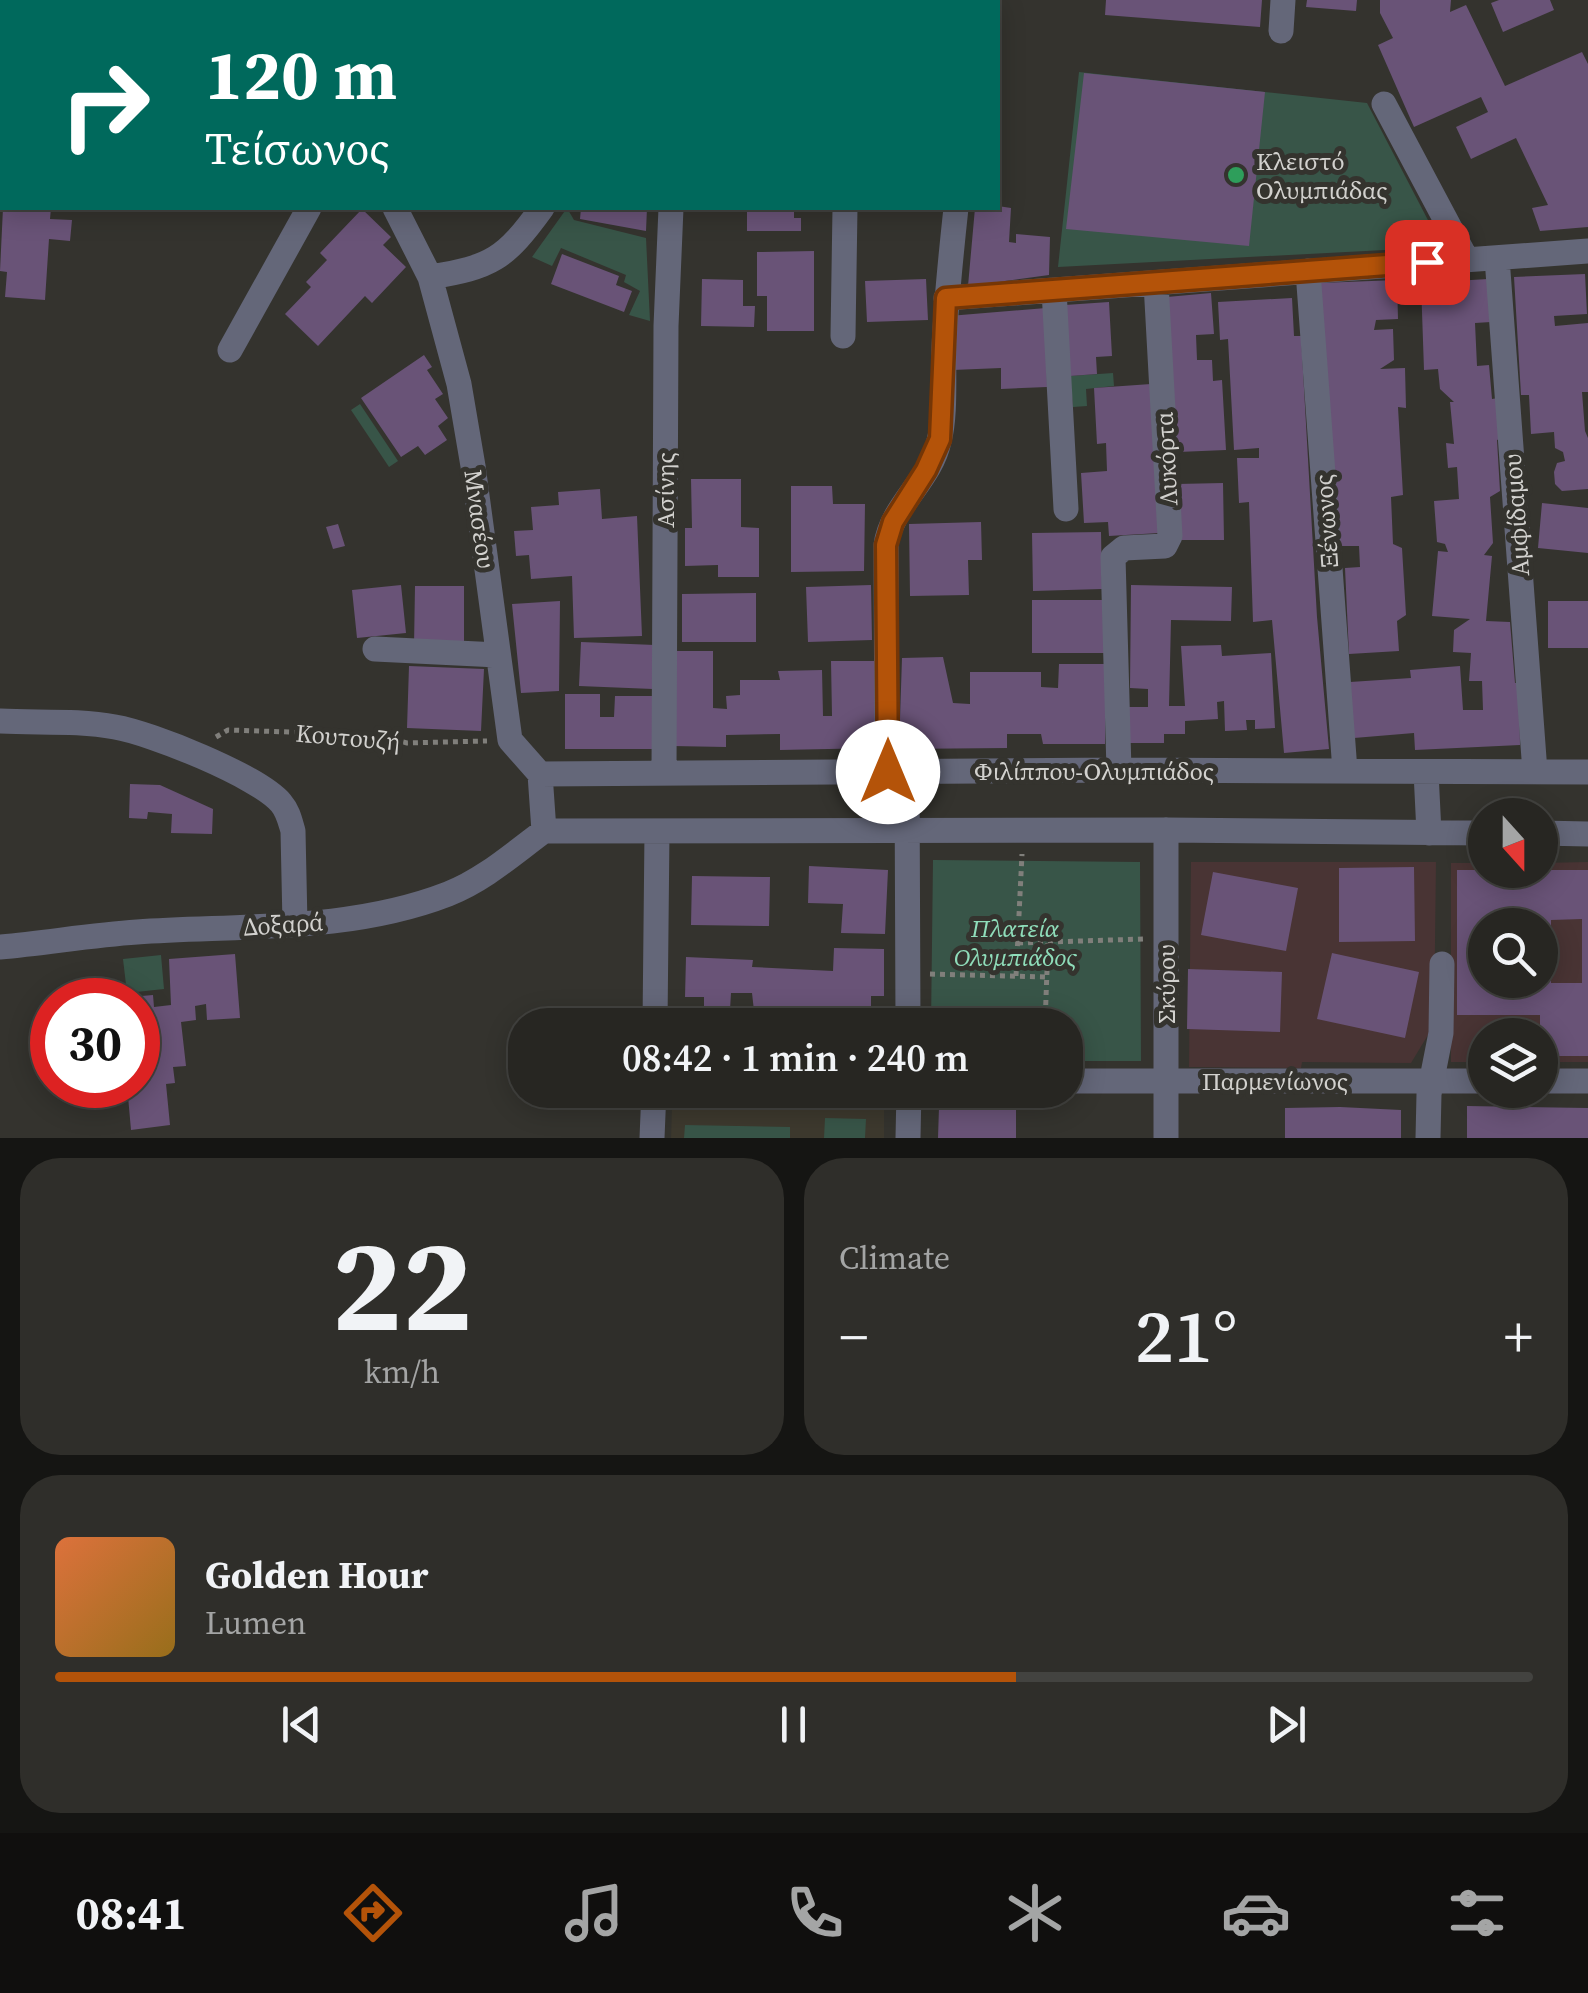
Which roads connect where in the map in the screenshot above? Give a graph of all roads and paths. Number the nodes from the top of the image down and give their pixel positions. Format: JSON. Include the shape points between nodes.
{"nodes":[{"id":1,"x":1283,"y":0,"type":"edge"},
{"id":2,"x":1280,"y":32,"type":"dead end"},
{"id":3,"x":1384,"y":104,"type":"dead end"},
{"id":4,"x":308,"y":210,"type":"edge"},
{"id":5,"x":396,"y":210,"type":"edge"},
{"id":6,"x":540,"y":210,"type":"edge"},
{"id":7,"x":672,"y":210,"type":"edge"},
{"id":8,"x":845,"y":210,"type":"edge"},
{"id":9,"x":956,"y":210,"type":"edge"},
{"id":10,"x":1588,"y":251,"type":"edge"},
{"id":11,"x":1497,"y":258,"type":"junction"},
{"id":12,"x":1467,"y":260,"type":"junction"},
{"id":13,"x":1308,"y":271,"type":"junction"},
{"id":14,"x":430,"y":278,"type":"junction"},
{"id":15,"x":1156,"y":282,"type":"junction"},
{"id":16,"x":1054,"y":290,"type":"junction"},
{"id":17,"x":946,"y":298,"type":"junction"},
{"id":18,"x":843,"y":336,"type":"dead end"},
{"id":19,"x":230,"y":350,"type":"dead end"},
{"id":20,"x":1066,"y":509,"type":"dead end"},
{"id":21,"x":375,"y":649,"type":"dead end"},
{"id":22,"x":498,"y":655,"type":"junction"},
{"id":23,"x":0,"y":721,"type":"edge"},
{"id":24,"x":510,"y":740,"type":"junction"},
{"id":25,"x":193,"y":752,"type":"junction"},
{"id":26,"x":1119,"y":770,"type":"junction"},
{"id":27,"x":1345,"y":771,"type":"junction"},
{"id":28,"x":897,"y":772,"type":"junction"},
{"id":29,"x":1426,"y":772,"type":"junction"},
{"id":30,"x":1535,"y":772,"type":"junction"},
{"id":31,"x":1588,"y":772,"type":"edge"},
{"id":32,"x":664,"y":773,"type":"junction"},
{"id":33,"x":540,"y":774,"type":"junction"},
{"id":34,"x":657,"y":830,"type":"junction"},
{"id":35,"x":1166,"y":830,"type":"junction"},
{"id":36,"x":544,"y":831,"type":"junction"},
{"id":37,"x":906,"y":831,"type":"junction"},
{"id":38,"x":1023,"y":831,"type":"junction"},
{"id":39,"x":1429,"y":833,"type":"junction"},
{"id":40,"x":1468,"y":833,"type":"edge"},
{"id":41,"x":1558,"y":834,"type":"edge"},
{"id":42,"x":1588,"y":834,"type":"edge"},
{"id":43,"x":295,"y":924,"type":"junction"},
{"id":44,"x":1166,"y":938,"type":"junction"},
{"id":45,"x":1048,"y":942,"type":"junction"},
{"id":46,"x":1018,"y":943,"type":"junction"},
{"id":47,"x":0,"y":947,"type":"edge"},
{"id":48,"x":1442,"y":964,"type":"dead end"},
{"id":49,"x":907,"y":973,"type":"junction"},
{"id":50,"x":1016,"y":976,"type":"junction"},
{"id":51,"x":1047,"y":977,"type":"junction"},
{"id":52,"x":655,"y":1008,"type":"edge"},
{"id":53,"x":908,"y":1008,"type":"edge"},
{"id":54,"x":1046,"y":1008,"type":"edge"},
{"id":55,"x":1166,"y":1081,"type":"junction"},
{"id":56,"x":1431,"y":1081,"type":"junction"},
{"id":57,"x":1468,"y":1081,"type":"edge"},
{"id":58,"x":1558,"y":1081,"type":"edge"},
{"id":59,"x":1588,"y":1081,"type":"edge"},
{"id":60,"x":1083,"y":1082,"type":"edge"},
{"id":61,"x":653,"y":1108,"type":"edge"},
{"id":62,"x":909,"y":1108,"type":"edge"},
{"id":63,"x":652,"y":1138,"type":"edge"},
{"id":64,"x":908,"y":1138,"type":"edge"},
{"id":65,"x":1166,"y":1138,"type":"edge"},
{"id":66,"x":1428,"y":1138,"type":"edge"}],
"edges":[{"from":1,"to":2,"type":"street"},
{"from":3,"to":12,"type":"street"},
{"from":4,"to":19,"type":"street"},
{"from":5,"to":14,"type":"street","name":"Μνασέου"},
{"from":6,"to":14,"type":"street","via":[[496,260]]},
{"from":7,"to":32,"type":"street","name":"Ασίνης"},
{"from":8,"to":18,"type":"street"},
{"from":9,"to":17,"type":"street"},
{"from":10,"to":11,"type":"street"},
{"from":11,"to":12,"type":"street"},
{"from":11,"to":30,"type":"street","name":"Αμφίδαμου"},
{"from":12,"to":13,"type":"street"},
{"from":13,"to":15,"type":"street"},
{"from":13,"to":27,"type":"street","name":"Ξένωνος"},
{"from":14,"to":22,"type":"street","name":"Μνασέου","via":[[463,403]]},
{"from":15,"to":16,"type":"street"},
{"from":15,"to":26,"type":"street","name":"Λυκόρτα","via":[[1170,536],[1165,546],[1124,548],[1113,558]]},
{"from":16,"to":17,"type":"street"},
{"from":16,"to":20,"type":"street"},
{"from":17,"to":28,"type":"street","via":[[940,439],[886,545]]},
{"from":21,"to":22,"type":"street"},
{"from":22,"to":24,"type":"street","name":"Μνασέου"},
{"from":23,"to":25,"type":"street","via":[[117,727]]},
{"from":24,"to":25,"type":"path","name":"Κουτουζή","via":[[407,743],[378,735],[228,730]]},
{"from":24,"to":33,"type":"street"},
{"from":25,"to":43,"type":"street","via":[[261,787],[285,809],[293,831]]},
{"from":26,"to":27,"type":"street","name":"Φιλίππου-Ολυμπιάδος"},
{"from":26,"to":28,"type":"street","name":"Φιλίππου-Ολυμπιάδος"},
{"from":27,"to":29,"type":"street","name":"Φιλίππου-Ολυμπιάδος"},
{"from":28,"to":32,"type":"street","name":"Φιλίππου-Ολυμπιάδος"},
{"from":28,"to":37,"type":"street"},
{"from":29,"to":30,"type":"street","name":"Φιλίππου-Ολυμπιάδος"},
{"from":29,"to":39,"type":"street"},
{"from":30,"to":31,"type":"street","name":"Φιλίππου-Ολυμπιάδος"},
{"from":32,"to":33,"type":"street","name":"Φιλίππου-Ολυμπιάδος"},
{"from":33,"to":36,"type":"street"},
{"from":34,"to":36,"type":"street"},
{"from":34,"to":37,"type":"street"},
{"from":34,"to":52,"type":"street"},
{"from":35,"to":38,"type":"street"},
{"from":35,"to":39,"type":"street"},
{"from":35,"to":44,"type":"street","name":"Σκύρου"},
{"from":36,"to":43,"type":"street","name":"Δοξαρά","via":[[478,879],[436,898]]},
{"from":37,"to":38,"type":"street"},
{"from":37,"to":49,"type":"street"},
{"from":38,"to":46,"type":"path"},
{"from":39,"to":40,"type":"street"},
{"from":41,"to":42,"type":"street"},
{"from":43,"to":47,"type":"street","name":"Δοξαρά"},
{"from":44,"to":45,"type":"path"},
{"from":44,"to":55,"type":"street","name":"Σκύρου"},
{"from":45,"to":46,"type":"path"},
{"from":45,"to":51,"type":"path"},
{"from":46,"to":50,"type":"path"},
{"from":48,"to":56,"type":"street","via":[[1440,1042]]},
{"from":49,"to":50,"type":"path"},
{"from":49,"to":53,"type":"street"},
{"from":50,"to":51,"type":"path"},
{"from":51,"to":54,"type":"path"},
{"from":55,"to":56,"type":"street","name":"Παρμενίωνος"},
{"from":55,"to":60,"type":"street","name":"Παρμενίωνος"},
{"from":55,"to":65,"type":"street","name":"Σκύρου"},
{"from":56,"to":57,"type":"street","name":"Παρμενίωνος"},
{"from":56,"to":66,"type":"street"},
{"from":58,"to":59,"type":"street"},
{"from":61,"to":63,"type":"street"},
{"from":62,"to":64,"type":"street"}]}
